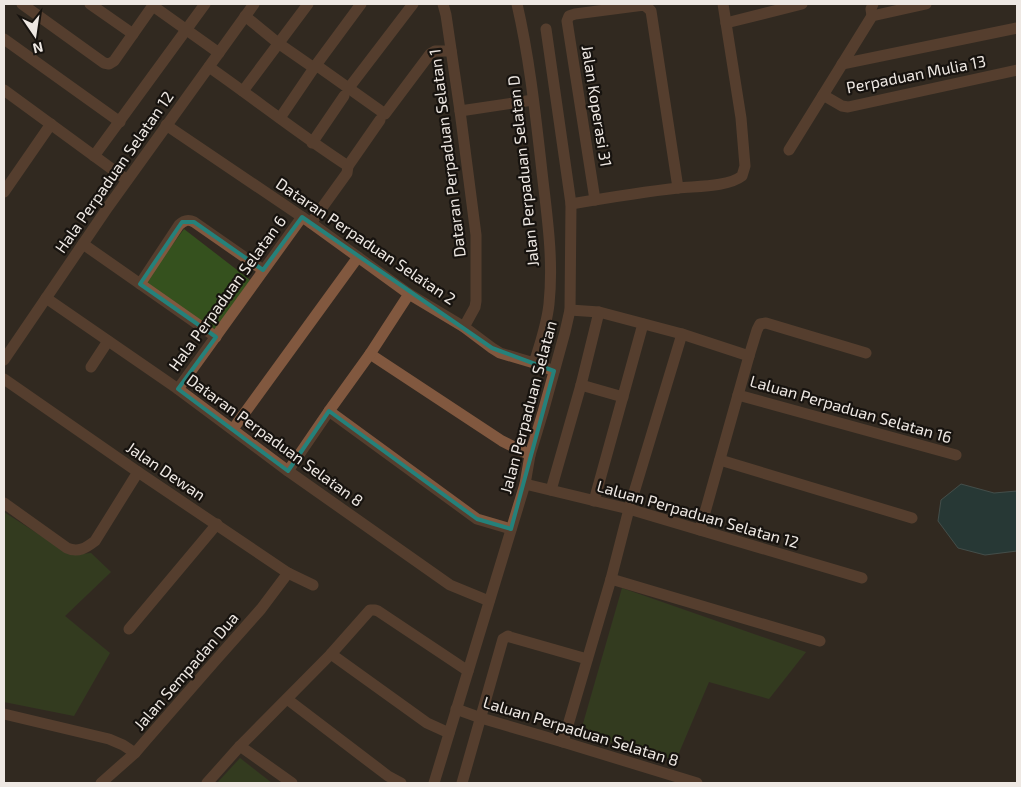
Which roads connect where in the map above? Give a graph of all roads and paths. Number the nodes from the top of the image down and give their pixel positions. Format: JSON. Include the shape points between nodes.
{"nodes":[{"id":1,"x":22,"y":4,"type":"edge"},
{"id":2,"x":90,"y":4,"type":"edge"},
{"id":3,"x":206,"y":4,"type":"edge"},
{"id":4,"x":254,"y":4,"type":"edge"},
{"id":5,"x":308,"y":4,"type":"edge"},
{"id":6,"x":361,"y":4,"type":"edge"},
{"id":7,"x":413,"y":4,"type":"edge"},
{"id":8,"x":443,"y":4,"type":"edge"},
{"id":9,"x":517,"y":4,"type":"edge"},
{"id":10,"x":723,"y":4,"type":"edge"},
{"id":11,"x":802,"y":4,"type":"edge"},
{"id":12,"x":926,"y":4,"type":"edge"},
{"id":13,"x":154,"y":5,"type":"edge"},
{"id":14,"x":873,"y":10,"type":"edge"},
{"id":15,"x":245,"y":16,"type":"junction"},
{"id":16,"x":726,"y":23,"type":"junction"},
{"id":17,"x":1017,"y":28,"type":"edge"},
{"id":18,"x":187,"y":30,"type":"junction"},
{"id":19,"x":546,"y":30,"type":"dead end"},
{"id":20,"x":133,"y":34,"type":"junction"},
{"id":21,"x":4,"y":39,"type":"edge"},
{"id":22,"x":278,"y":43,"type":"junction"},
{"id":23,"x":451,"y":51,"type":"junction"},
{"id":24,"x":219,"y":53,"type":"junction"},
{"id":25,"x":842,"y":64,"type":"junction"},
{"id":26,"x":209,"y":66,"type":"junction"},
{"id":27,"x":315,"y":67,"type":"junction"},
{"id":28,"x":1017,"y":70,"type":"edge"},
{"id":29,"x":4,"y":90,"type":"edge"},
{"id":30,"x":243,"y":91,"type":"junction"},
{"id":31,"x":346,"y":92,"type":"junction"},
{"id":32,"x":823,"y":95,"type":"junction"},
{"id":33,"x":533,"y":100,"type":"junction"},
{"id":34,"x":460,"y":111,"type":"junction"},
{"id":35,"x":382,"y":117,"type":"junction"},
{"id":36,"x":280,"y":118,"type":"junction"},
{"id":37,"x":120,"y":122,"type":"junction"},
{"id":38,"x":51,"y":124,"type":"junction"},
{"id":39,"x":166,"y":125,"type":"junction"},
{"id":40,"x":312,"y":143,"type":"junction"},
{"id":41,"x":789,"y":150,"type":"dead end"},
{"id":42,"x":94,"y":156,"type":"junction"},
{"id":43,"x":348,"y":166,"type":"junction"},
{"id":44,"x":127,"y":180,"type":"junction"},
{"id":45,"x":678,"y":188,"type":"junction"},
{"id":46,"x":4,"y":192,"type":"edge"},
{"id":47,"x":595,"y":200,"type":"junction"},
{"id":48,"x":571,"y":204,"type":"junction"},
{"id":49,"x":307,"y":220,"type":"junction"},
{"id":50,"x":83,"y":244,"type":"junction"},
{"id":51,"x":358,"y":257,"type":"junction"},
{"id":52,"x":263,"y":270,"type":"junction"},
{"id":53,"x":140,"y":284,"type":"junction"},
{"id":54,"x":409,"y":294,"type":"junction"},
{"id":55,"x":46,"y":298,"type":"junction"},
{"id":56,"x":570,"y":310,"type":"junction"},
{"id":57,"x":599,"y":312,"type":"junction"},
{"id":58,"x":643,"y":324,"type":"junction"},
{"id":59,"x":464,"y":327,"type":"junction"},
{"id":60,"x":682,"y":334,"type":"junction"},
{"id":61,"x":216,"y":336,"type":"junction"},
{"id":62,"x":108,"y":341,"type":"junction"},
{"id":63,"x":866,"y":353,"type":"dead end"},
{"id":64,"x":370,"y":354,"type":"junction"},
{"id":65,"x":749,"y":356,"type":"junction"},
{"id":66,"x":4,"y":360,"type":"edge"},
{"id":67,"x":534,"y":363,"type":"junction"},
{"id":68,"x":90,"y":368,"type":"dead end"},
{"id":69,"x":554,"y":372,"type":"junction"},
{"id":70,"x":4,"y":379,"type":"edge"},
{"id":71,"x":581,"y":385,"type":"junction"},
{"id":72,"x":178,"y":389,"type":"junction"},
{"id":73,"x":738,"y":395,"type":"junction"},
{"id":74,"x":623,"y":397,"type":"junction"},
{"id":75,"x":329,"y":411,"type":"junction"},
{"id":76,"x":233,"y":429,"type":"junction"},
{"id":77,"x":530,"y":455,"type":"junction"},
{"id":78,"x":956,"y":455,"type":"dead end"},
{"id":79,"x":720,"y":460,"type":"junction"},
{"id":80,"x":288,"y":471,"type":"junction"},
{"id":81,"x":138,"y":472,"type":"junction"},
{"id":82,"x":525,"y":484,"type":"junction"},
{"id":83,"x":551,"y":490,"type":"junction"},
{"id":84,"x":594,"y":501,"type":"junction"},
{"id":85,"x":4,"y":504,"type":"edge"},
{"id":86,"x":629,"y":509,"type":"junction"},
{"id":87,"x":912,"y":518,"type":"dead end"},
{"id":88,"x":217,"y":524,"type":"junction"},
{"id":89,"x":511,"y":529,"type":"junction"},
{"id":90,"x":700,"y":530,"type":"junction"},
{"id":91,"x":288,"y":573,"type":"junction"},
{"id":92,"x":862,"y":578,"type":"dead end"},
{"id":93,"x":611,"y":579,"type":"junction"},
{"id":94,"x":313,"y":585,"type":"dead end"},
{"id":95,"x":489,"y":602,"type":"junction"},
{"id":96,"x":129,"y":629,"type":"dead end"},
{"id":97,"x":820,"y":641,"type":"dead end"},
{"id":98,"x":331,"y":654,"type":"junction"},
{"id":99,"x":588,"y":659,"type":"junction"},
{"id":100,"x":468,"y":671,"type":"junction"},
{"id":101,"x":287,"y":699,"type":"junction"},
{"id":102,"x":456,"y":709,"type":"junction"},
{"id":103,"x":4,"y":714,"type":"edge"},
{"id":104,"x":481,"y":718,"type":"junction"},
{"id":105,"x":449,"y":733,"type":"junction"},
{"id":106,"x":564,"y":742,"type":"junction"},
{"id":107,"x":240,"y":746,"type":"junction"},
{"id":108,"x":134,"y":753,"type":"junction"},
{"id":109,"x":101,"y":783,"type":"edge"},
{"id":110,"x":207,"y":783,"type":"edge"},
{"id":111,"x":292,"y":783,"type":"edge"},
{"id":112,"x":401,"y":783,"type":"edge"},
{"id":113,"x":434,"y":783,"type":"edge"},
{"id":114,"x":462,"y":783,"type":"edge"},
{"id":115,"x":697,"y":783,"type":"edge"}],
"edges":[{"from":1,"to":20,"type":"street","via":[[106,64],[114,61]]},
{"from":2,"to":20,"type":"street"},
{"from":3,"to":18,"type":"street"},
{"from":4,"to":15,"type":"street","name":"Hala Perpaduan Selatan 12"},
{"from":5,"to":22,"type":"street"},
{"from":6,"to":27,"type":"street"},
{"from":7,"to":31,"type":"street"},
{"from":8,"to":23,"type":"street","name":"Dataran Perpaduan Selatan 1"},
{"from":9,"to":33,"type":"street","name":"Jalan Perpaduan Selatan D"},
{"from":10,"to":16,"type":"street"},
{"from":11,"to":16,"type":"street"},
{"from":12,"to":14,"type":"street"},
{"from":13,"to":18,"type":"street"},
{"from":13,"to":20,"type":"street"},
{"from":14,"to":25,"type":"street"},
{"from":15,"to":22,"type":"street"},
{"from":15,"to":24,"type":"street","name":"Hala Perpaduan Selatan 12"},
{"from":16,"to":45,"type":"street","via":[[741,118],[744,171],[733,182]]},
{"from":17,"to":25,"type":"street"},
{"from":18,"to":24,"type":"street"},
{"from":18,"to":37,"type":"street"},
{"from":19,"to":48,"type":"street","name":"Jalan Perpaduan Selatan"},
{"from":21,"to":37,"type":"street"},
{"from":22,"to":27,"type":"street"},
{"from":22,"to":30,"type":"street"},
{"from":23,"to":34,"type":"street","name":"Dataran Perpaduan Selatan 1"},
{"from":23,"to":35,"type":"street","name":"Hala Perpaduan Selatan 6","via":[[430,54]]},
{"from":24,"to":26,"type":"street","name":"Hala Perpaduan Selatan 12"},
{"from":25,"to":32,"type":"street"},
{"from":26,"to":30,"type":"street"},
{"from":26,"to":39,"type":"street","name":"Hala Perpaduan Selatan 12"},
{"from":27,"to":31,"type":"street"},
{"from":27,"to":36,"type":"street"},
{"from":28,"to":32,"type":"street","name":"Perpaduan Mulia 13","via":[[848,106]]},
{"from":29,"to":38,"type":"street"},
{"from":30,"to":36,"type":"street"},
{"from":31,"to":35,"type":"street"},
{"from":31,"to":40,"type":"street"},
{"from":32,"to":41,"type":"street"},
{"from":33,"to":34,"type":"street"},
{"from":33,"to":67,"type":"street","name":"Jalan Perpaduan Selatan D","via":[[550,240],[549,305]]},
{"from":34,"to":59,"type":"street","name":"Dataran Perpaduan Selatan 1","via":[[476,235],[476,301]]},
{"from":35,"to":43,"type":"street","name":"Hala Perpaduan Selatan 6"},
{"from":36,"to":40,"type":"street"},
{"from":37,"to":42,"type":"street"},
{"from":38,"to":42,"type":"street"},
{"from":38,"to":46,"type":"street"},
{"from":39,"to":44,"type":"street","name":"Hala Perpaduan Selatan 12"},
{"from":39,"to":49,"type":"street","name":"Dataran Perpaduan Selatan 2"},
{"from":40,"to":43,"type":"street"},
{"from":42,"to":44,"type":"street"},
{"from":43,"to":49,"type":"street","name":"Hala Perpaduan Selatan 6","via":[[347,173]]},
{"from":44,"to":50,"type":"street","name":"Hala Perpaduan Selatan 12"},
{"from":45,"to":47,"type":"street"},
{"from":45,"to":47,"type":"street","name":"Jalan Koperasi 31","via":[[651,12],[644,5],[575,14],[567,20]]},
{"from":47,"to":48,"type":"street"},
{"from":48,"to":56,"type":"street","name":"Jalan Perpaduan Selatan"},
{"from":49,"to":51,"type":"street","name":"Dataran Perpaduan Selatan 2"},
{"from":49,"to":52,"type":"street","name":"Hala Perpaduan Selatan 6"},
{"from":50,"to":53,"type":"street"},
{"from":50,"to":55,"type":"street","name":"Hala Perpaduan Selatan 12"},
{"from":51,"to":54,"type":"street","name":"Dataran Perpaduan Selatan 2"},
{"from":51,"to":76,"type":"street"},
{"from":52,"to":53,"type":"street","via":[[194,222],[186,220],[178,225]]},
{"from":52,"to":61,"type":"street","name":"Hala Perpaduan Selatan 6"},
{"from":53,"to":61,"type":"street"},
{"from":54,"to":59,"type":"street","name":"Dataran Perpaduan Selatan 2"},
{"from":54,"to":64,"type":"street"},
{"from":55,"to":62,"type":"street","name":"Dataran Perpaduan Selatan 8"},
{"from":55,"to":66,"type":"street","name":"Hala Perpaduan Selatan 12"},
{"from":56,"to":57,"type":"street"},
{"from":56,"to":69,"type":"street","name":"Jalan Perpaduan Selatan"},
{"from":57,"to":58,"type":"street"},
{"from":57,"to":71,"type":"street"},
{"from":58,"to":60,"type":"street"},
{"from":58,"to":74,"type":"street"},
{"from":59,"to":67,"type":"street","name":"Dataran Perpaduan Selatan 2","via":[[500,353]]},
{"from":60,"to":65,"type":"street"},
{"from":60,"to":86,"type":"street"},
{"from":61,"to":72,"type":"street","name":"Hala Perpaduan Selatan 6"},
{"from":62,"to":68,"type":"street"},
{"from":62,"to":72,"type":"street","name":"Dataran Perpaduan Selatan 8"},
{"from":63,"to":65,"type":"street","via":[[766,323],[760,324]]},
{"from":64,"to":75,"type":"street"},
{"from":64,"to":77,"type":"street","via":[[502,441]]},
{"from":65,"to":73,"type":"street"},
{"from":67,"to":69,"type":"street","name":"Dataran Perpaduan Selatan 2"},
{"from":69,"to":77,"type":"street","name":"Jalan Perpaduan Selatan"},
{"from":70,"to":81,"type":"street","name":"Jalan Dewan"},
{"from":71,"to":74,"type":"street"},
{"from":71,"to":83,"type":"street"},
{"from":72,"to":76,"type":"street","name":"Dataran Perpaduan Selatan 8"},
{"from":73,"to":78,"type":"street","name":"Laluan Perpaduan Selatan 16"},
{"from":73,"to":79,"type":"street"},
{"from":74,"to":84,"type":"street"},
{"from":75,"to":80,"type":"street"},
{"from":75,"to":89,"type":"street","via":[[477,519]]},
{"from":76,"to":80,"type":"street","name":"Dataran Perpaduan Selatan 8"},
{"from":77,"to":82,"type":"street","name":"Jalan Perpaduan Selatan"},
{"from":79,"to":87,"type":"street"},
{"from":79,"to":90,"type":"street"},
{"from":80,"to":95,"type":"street","name":"Dataran Perpaduan Selatan 8","via":[[450,585]]},
{"from":81,"to":85,"type":"street","via":[[95,541],[80,550],[66,548]]},
{"from":81,"to":88,"type":"street","name":"Jalan Dewan"},
{"from":82,"to":83,"type":"street","name":"Laluan Perpaduan Selatan 12"},
{"from":82,"to":89,"type":"street","name":"Jalan Perpaduan Selatan"},
{"from":83,"to":84,"type":"street","name":"Laluan Perpaduan Selatan 12"},
{"from":84,"to":86,"type":"street","name":"Laluan Perpaduan Selatan 12"},
{"from":86,"to":90,"type":"street","name":"Laluan Perpaduan Selatan 12"},
{"from":86,"to":93,"type":"street"},
{"from":88,"to":91,"type":"street","name":"Jalan Dewan"},
{"from":88,"to":96,"type":"street"},
{"from":89,"to":95,"type":"street","name":"Jalan Perpaduan Selatan"},
{"from":90,"to":92,"type":"street","name":"Laluan Perpaduan Selatan 12"},
{"from":91,"to":94,"type":"street","name":"Jalan Dewan"},
{"from":91,"to":108,"type":"street","name":"Jalan Sempadan Dua","via":[[261,610]]},
{"from":93,"to":97,"type":"street"},
{"from":93,"to":99,"type":"street"},
{"from":95,"to":100,"type":"street","name":"Jalan Perpaduan Selatan"},
{"from":98,"to":100,"type":"street","via":[[366,614],[375,610]]},
{"from":98,"to":101,"type":"street"},
{"from":98,"to":105,"type":"street","via":[[427,723]]},
{"from":99,"to":104,"type":"street","via":[[505,637]]},
{"from":99,"to":106,"type":"street"},
{"from":100,"to":102,"type":"street","name":"Jalan Perpaduan Selatan"},
{"from":101,"to":107,"type":"street"},
{"from":101,"to":112,"type":"street"},
{"from":102,"to":104,"type":"street","name":"Laluan Perpaduan Selatan 8"},
{"from":102,"to":105,"type":"street","name":"Jalan Perpaduan Selatan"},
{"from":103,"to":108,"type":"street","via":[[109,739]]},
{"from":104,"to":106,"type":"street","name":"Laluan Perpaduan Selatan 8"},
{"from":104,"to":114,"type":"street"},
{"from":105,"to":113,"type":"street","name":"Jalan Perpaduan Selatan"},
{"from":106,"to":115,"type":"street","name":"Laluan Perpaduan Selatan 8"},
{"from":107,"to":110,"type":"street"},
{"from":107,"to":111,"type":"street"},
{"from":108,"to":109,"type":"street","name":"Jalan Sempadan Dua"}]}
